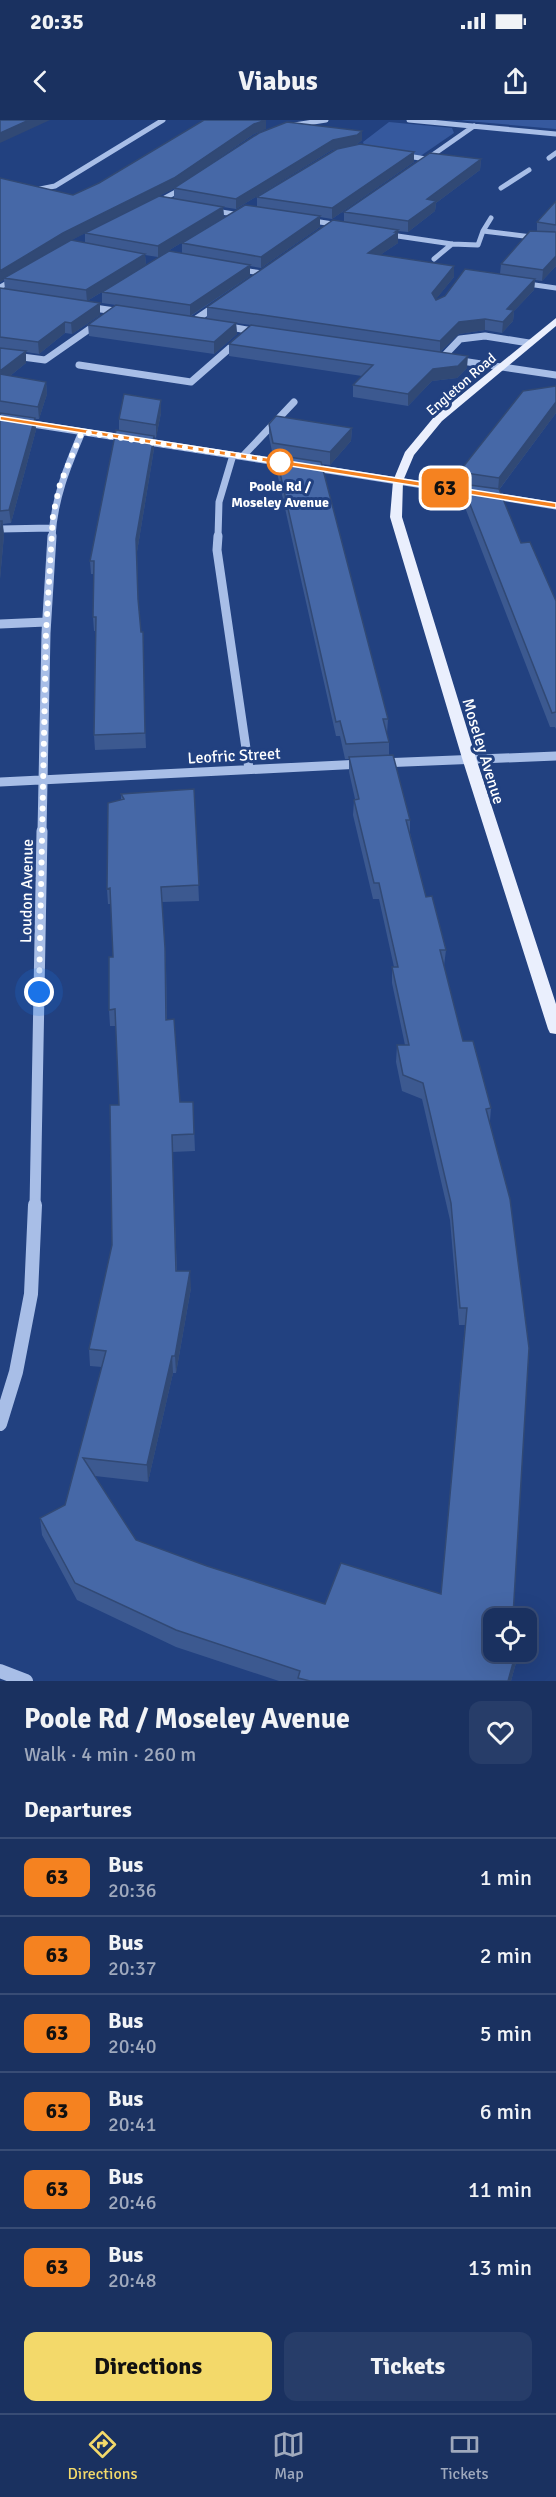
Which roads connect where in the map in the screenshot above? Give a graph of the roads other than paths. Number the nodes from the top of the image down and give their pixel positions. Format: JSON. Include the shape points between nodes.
{"nodes":[{"id":1,"x":164,"y":120,"type":"edge"},
{"id":2,"x":327,"y":120,"type":"edge"},
{"id":3,"x":408,"y":120,"type":"edge"},
{"id":4,"x":474,"y":126,"type":"junction"},
{"id":5,"x":280,"y":129,"type":"edge"},
{"id":6,"x":556,"y":134,"type":"edge"},
{"id":7,"x":556,"y":153,"type":"edge"},
{"id":8,"x":393,"y":154,"type":"edge"},
{"id":9,"x":549,"y":158,"type":"dead end"},
{"id":10,"x":426,"y":159,"type":"junction"},
{"id":11,"x":417,"y":165,"type":"edge"},
{"id":12,"x":530,"y":170,"type":"dead end"},
{"id":13,"x":196,"y":179,"type":"edge"},
{"id":14,"x":501,"y":188,"type":"dead end"},
{"id":15,"x":40,"y":189,"type":"edge"},
{"id":16,"x":159,"y":201,"type":"junction"},
{"id":17,"x":175,"y":204,"type":"edge"},
{"id":18,"x":149,"y":206,"type":"edge"},
{"id":19,"x":206,"y":209,"type":"edge"},
{"id":20,"x":343,"y":217,"type":"edge"},
{"id":21,"x":491,"y":218,"type":"dead end"},
{"id":22,"x":300,"y":219,"type":"edge"},
{"id":23,"x":226,"y":223,"type":"edge"},
{"id":24,"x":332,"y":225,"type":"junction"},
{"id":25,"x":342,"y":227,"type":"edge"},
{"id":26,"x":483,"y":231,"type":"junction"},
{"id":27,"x":321,"y":232,"type":"edge"},
{"id":28,"x":375,"y":232,"type":"edge"},
{"id":29,"x":556,"y":240,"type":"edge"},
{"id":30,"x":452,"y":244,"type":"junction"},
{"id":31,"x":434,"y":259,"type":"dead end"},
{"id":32,"x":227,"y":267,"type":"edge"},
{"id":33,"x":272,"y":267,"type":"edge"},
{"id":34,"x":26,"y":271,"type":"edge"},
{"id":35,"x":262,"y":273,"type":"junction"},
{"id":36,"x":253,"y":279,"type":"edge"},
{"id":37,"x":512,"y":282,"type":"edge"},
{"id":38,"x":0,"y":287,"type":"edge"},
{"id":39,"x":556,"y":288,"type":"edge"},
{"id":40,"x":227,"y":298,"type":"edge"},
{"id":41,"x":97,"y":301,"type":"edge"},
{"id":42,"x":115,"y":310,"type":"junction"},
{"id":43,"x":126,"y":312,"type":"edge"},
{"id":44,"x":181,"y":320,"type":"edge"},
{"id":45,"x":556,"y":321,"type":"edge"},
{"id":46,"x":192,"y":322,"type":"junction"},
{"id":47,"x":204,"y":324,"type":"edge"},
{"id":48,"x":215,"y":325,"type":"edge"},
{"id":49,"x":250,"y":330,"type":"junction"},
{"id":50,"x":262,"y":332,"type":"edge"},
{"id":51,"x":529,"y":343,"type":"junction"},
{"id":52,"x":0,"y":354,"type":"edge"},
{"id":53,"x":431,"y":357,"type":"edge"},
{"id":54,"x":442,"y":358,"type":"junction"},
{"id":55,"x":79,"y":365,"type":"dead end"},
{"id":56,"x":502,"y":367,"type":"junction"},
{"id":57,"x":556,"y":375,"type":"edge"},
{"id":58,"x":294,"y":402,"type":"dead end"},
{"id":59,"x":0,"y":419,"type":"edge"},
{"id":60,"x":82,"y":432,"type":"junction"},
{"id":61,"x":238,"y":456,"type":"junction"},
{"id":62,"x":398,"y":481,"type":"junction"},
{"id":63,"x":556,"y":506,"type":"edge"},
{"id":64,"x":52,"y":528,"type":"junction"},
{"id":65,"x":0,"y":530,"type":"edge"},
{"id":66,"x":46,"y":622,"type":"junction"},
{"id":67,"x":0,"y":624,"type":"edge"},
{"id":68,"x":556,"y":756,"type":"edge"},
{"id":69,"x":469,"y":758,"type":"junction"},
{"id":70,"x":249,"y":769,"type":"junction"},
{"id":71,"x":43,"y":780,"type":"junction"},
{"id":72,"x":0,"y":782,"type":"edge"},
{"id":73,"x":556,"y":1029,"type":"edge"},
{"id":74,"x":0,"y":1424,"type":"edge"},
{"id":75,"x":0,"y":1671,"type":"edge"},
{"id":76,"x":27,"y":1681,"type":"edge"}],
"edges":[{"from":1,"to":15,"type":"street","via":[[55,186]]},
{"from":2,"to":5,"type":"street"},
{"from":3,"to":4,"type":"street"},
{"from":4,"to":6,"type":"street"},
{"from":4,"to":10,"type":"street"},
{"from":7,"to":9,"type":"street"},
{"from":8,"to":10,"type":"street"},
{"from":10,"to":11,"type":"street"},
{"from":12,"to":14,"type":"street"},
{"from":13,"to":16,"type":"street"},
{"from":16,"to":17,"type":"street"},
{"from":16,"to":18,"type":"street"},
{"from":19,"to":23,"type":"street","via":[[242,213]]},
{"from":20,"to":24,"type":"street"},
{"from":21,"to":26,"type":"street"},
{"from":22,"to":24,"type":"street"},
{"from":24,"to":25,"type":"street"},
{"from":24,"to":27,"type":"street"},
{"from":26,"to":29,"type":"street"},
{"from":26,"to":30,"type":"street","via":[[478,245]]},
{"from":28,"to":30,"type":"street"},
{"from":30,"to":31,"type":"street"},
{"from":32,"to":35,"type":"street"},
{"from":33,"to":35,"type":"street"},
{"from":34,"to":38,"type":"street"},
{"from":35,"to":36,"type":"street"},
{"from":37,"to":39,"type":"street"},
{"from":40,"to":46,"type":"street"},
{"from":41,"to":42,"type":"street","via":[[84,306]]},
{"from":42,"to":43,"type":"street"},
{"from":42,"to":52,"type":"street","via":[[45,360]]},
{"from":44,"to":46,"type":"street"},
{"from":45,"to":51,"type":"main road","name":"Engleton Road"},
{"from":46,"to":47,"type":"street"},
{"from":48,"to":49,"type":"street"},
{"from":49,"to":50,"type":"street"},
{"from":49,"to":55,"type":"street","via":[[191,382]]},
{"from":51,"to":54,"type":"street","via":[[485,336],[460,339]]},
{"from":51,"to":56,"type":"main road","name":"Engleton Road"},
{"from":53,"to":54,"type":"street"},
{"from":54,"to":56,"type":"street"},
{"from":56,"to":57,"type":"street"},
{"from":56,"to":62,"type":"main road","name":"Engleton Road","via":[[438,419],[409,454]]},
{"from":58,"to":61,"type":"street"},
{"from":59,"to":60,"type":"street"},
{"from":60,"to":61,"type":"street"},
{"from":60,"to":64,"type":"street","name":"Loudon Avenue","via":[[60,484]]},
{"from":61,"to":62,"type":"street"},
{"from":61,"to":70,"type":"street","via":[[219,502],[217,550]]},
{"from":62,"to":63,"type":"street"},
{"from":62,"to":69,"type":"main road","name":"Moseley Avenue","via":[[396,517]]},
{"from":64,"to":65,"type":"street"},
{"from":64,"to":66,"type":"street","name":"Loudon Avenue"},
{"from":66,"to":67,"type":"street"},
{"from":66,"to":71,"type":"street","name":"Loudon Avenue"},
{"from":68,"to":69,"type":"street","name":"Leofric Street"},
{"from":69,"to":70,"type":"street","name":"Leofric Street"},
{"from":69,"to":73,"type":"main road","name":"Moseley Avenue"},
{"from":70,"to":71,"type":"street","name":"Leofric Street"},
{"from":71,"to":72,"type":"street","name":"Leofric Street"},
{"from":71,"to":74,"type":"street","name":"Loudon Avenue","via":[[31,1294],[16,1372]]},
{"from":75,"to":76,"type":"street"}]}
